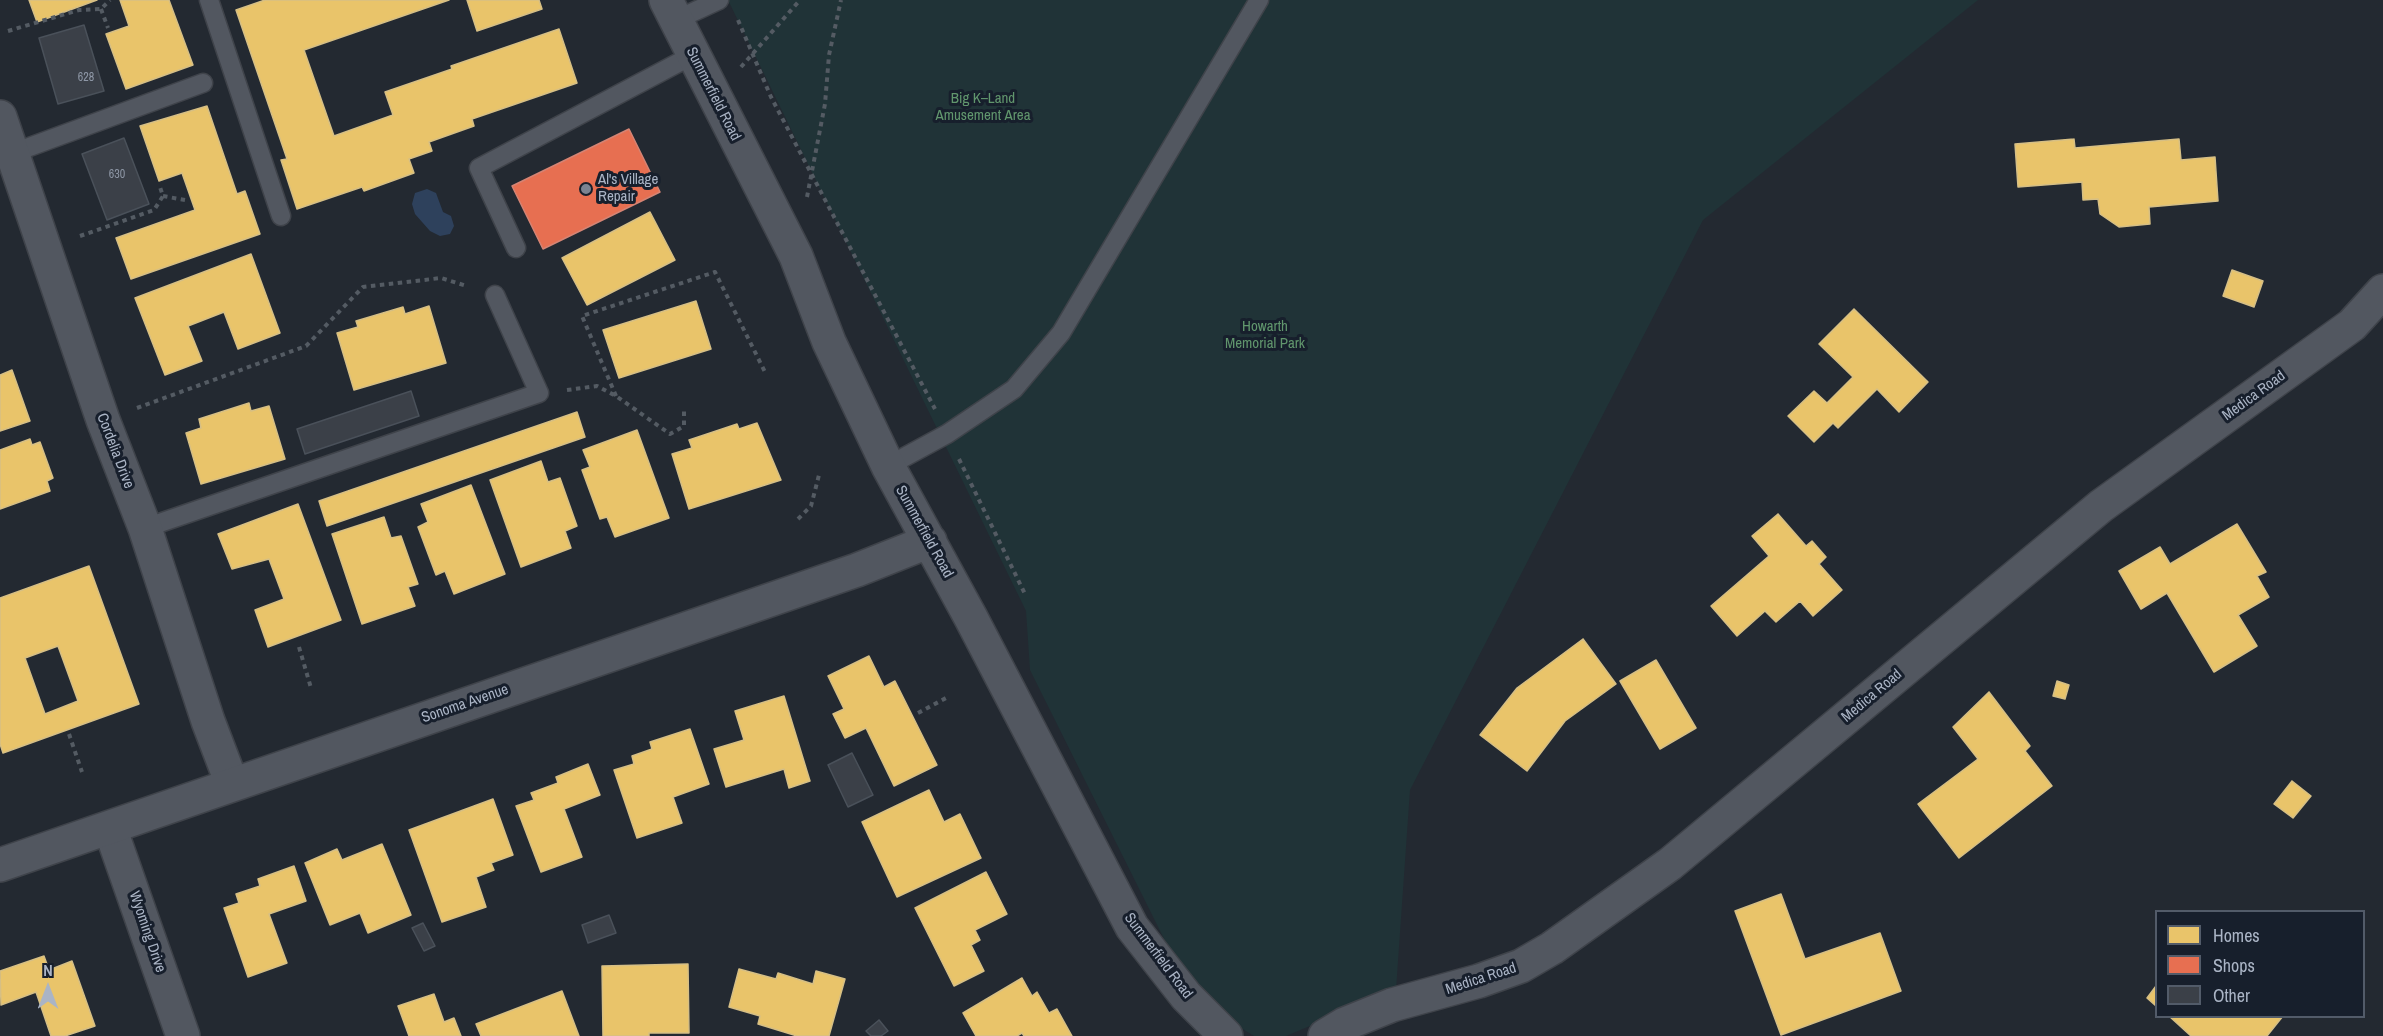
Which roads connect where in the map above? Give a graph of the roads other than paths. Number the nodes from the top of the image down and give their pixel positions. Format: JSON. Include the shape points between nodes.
{"nodes":[{"id":1,"x":209,"y":0,"type":"edge"},
{"id":2,"x":720,"y":0,"type":"edge"},
{"id":3,"x":1259,"y":0,"type":"edge"},
{"id":4,"x":670,"y":10,"type":"edge"},
{"id":5,"x":693,"y":56,"type":"junction"},
{"id":6,"x":203,"y":83,"type":"dead end"},
{"id":7,"x":0,"y":117,"type":"edge"},
{"id":8,"x":13,"y":153,"type":"junction"},
{"id":9,"x":281,"y":216,"type":"dead end"},
{"id":10,"x":516,"y":248,"type":"dead end"},
{"id":11,"x":2383,"y":291,"type":"edge"},
{"id":12,"x":495,"y":295,"type":"dead end"},
{"id":13,"x":888,"y":466,"type":"junction"},
{"id":14,"x":145,"y":528,"type":"junction"},
{"id":15,"x":930,"y":542,"type":"junction"},
{"id":16,"x":232,"y":784,"type":"junction"},
{"id":17,"x":110,"y":828,"type":"junction"},
{"id":18,"x":0,"y":865,"type":"edge"},
{"id":19,"x":183,"y":1036,"type":"edge"},
{"id":20,"x":1226,"y":1036,"type":"edge"},
{"id":21,"x":1325,"y":1036,"type":"edge"}],
"edges":[{"from":1,"to":9,"type":"lane"},
{"from":2,"to":4,"type":"lane"},
{"from":3,"to":13,"type":"lane","via":[[1061,333],[1014,389],[947,434]]},
{"from":4,"to":5,"type":"street","name":"Summerfield Road"},
{"from":5,"to":10,"type":"lane","via":[[479,168]]},
{"from":5,"to":13,"type":"street","name":"Summerfield Road","via":[[796,256],[829,342]]},
{"from":6,"to":8,"type":"lane"},
{"from":7,"to":8,"type":"street","name":"Cordelia Drive"},
{"from":8,"to":14,"type":"street","name":"Cordelia Drive","via":[[103,420]]},
{"from":11,"to":21,"type":"street","name":"Medica Road","via":[[2352,325],[2101,506],[1670,864],[1552,948],[1521,966],[1392,1005]]},
{"from":12,"to":14,"type":"lane","via":[[539,393]]},
{"from":13,"to":15,"type":"street","name":"Summerfield Road"},
{"from":14,"to":16,"type":"street","name":"Cordelia Drive"},
{"from":15,"to":16,"type":"street","name":"Sonoma Avenue"},
{"from":15,"to":20,"type":"street","name":"Summerfield Road","via":[[1132,927],[1186,996]]},
{"from":16,"to":17,"type":"street","name":"Sonoma Avenue"},
{"from":17,"to":18,"type":"street","name":"Sonoma Avenue"},
{"from":17,"to":19,"type":"street","name":"Wyoming Drive"}]}
